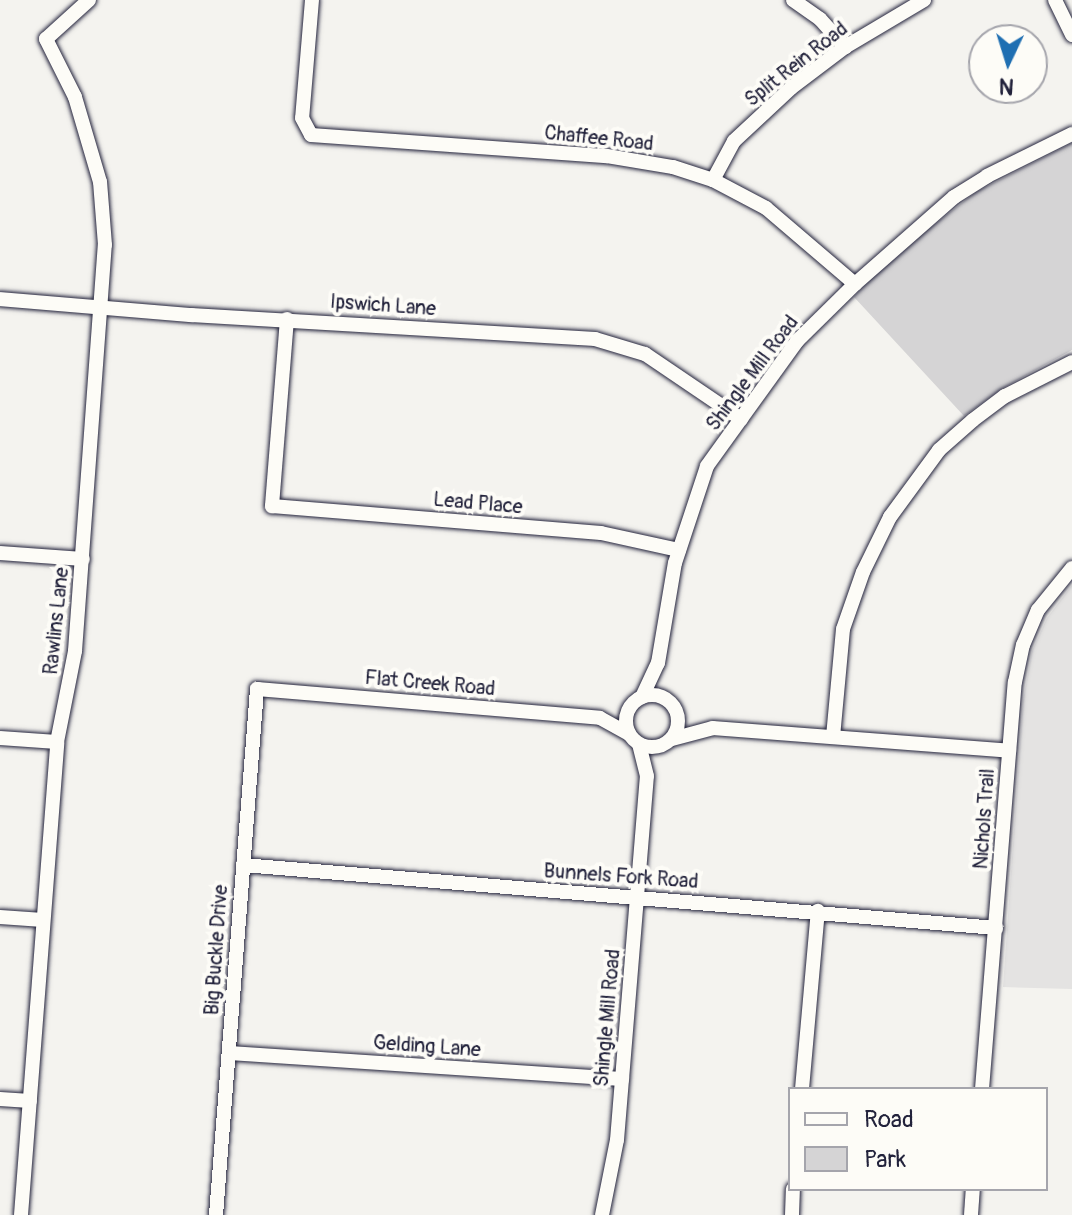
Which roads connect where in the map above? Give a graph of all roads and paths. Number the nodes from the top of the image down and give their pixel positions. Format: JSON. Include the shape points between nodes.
{"nodes":[{"id":1,"x":89,"y":0,"type":"edge"},
{"id":2,"x":312,"y":0,"type":"edge"},
{"id":3,"x":793,"y":0,"type":"edge"},
{"id":4,"x":924,"y":0,"type":"edge"},
{"id":5,"x":1055,"y":0,"type":"edge"},
{"id":6,"x":1072,"y":35,"type":"edge"},
{"id":7,"x":845,"y":47,"type":"junction"},
{"id":8,"x":1072,"y":134,"type":"edge"},
{"id":9,"x":713,"y":180,"type":"junction"},
{"id":10,"x":855,"y":284,"type":"junction"},
{"id":11,"x":0,"y":299,"type":"edge"},
{"id":12,"x":101,"y":307,"type":"junction"},
{"id":13,"x":287,"y":319,"type":"junction"},
{"id":14,"x":1072,"y":362,"type":"edge"},
{"id":15,"x":741,"y":419,"type":"junction"},
{"id":16,"x":679,"y":550,"type":"junction"},
{"id":17,"x":0,"y":553,"type":"edge"},
{"id":18,"x":83,"y":559,"type":"junction"},
{"id":19,"x":1072,"y":568,"type":"edge"},
{"id":20,"x":658,"y":663,"type":"junction"},
{"id":21,"x":257,"y":689,"type":"joint"},
{"id":22,"x":638,"y":699,"type":"junction"},
{"id":23,"x":672,"y":704,"type":"junction"},
{"id":24,"x":600,"y":718,"type":"junction"},
{"id":25,"x":713,"y":728,"type":"junction"},
{"id":26,"x":833,"y":737,"type":"junction"},
{"id":27,"x":0,"y":738,"type":"edge"},
{"id":28,"x":634,"y":739,"type":"junction"},
{"id":29,"x":57,"y":742,"type":"junction"},
{"id":30,"x":666,"y":742,"type":"junction"},
{"id":31,"x":1009,"y":751,"type":"junction"},
{"id":32,"x":647,"y":776,"type":"junction"},
{"id":33,"x":243,"y":865,"type":"junction"},
{"id":34,"x":637,"y":897,"type":"junction"},
{"id":35,"x":818,"y":911,"type":"junction"},
{"id":36,"x":0,"y":917,"type":"edge"},
{"id":37,"x":43,"y":920,"type":"junction"},
{"id":38,"x":996,"y":928,"type":"junction"},
{"id":39,"x":229,"y":1053,"type":"junction"},
{"id":40,"x":622,"y":1079,"type":"junction"},
{"id":41,"x":802,"y":1087,"type":"edge"},
{"id":42,"x":982,"y":1087,"type":"edge"},
{"id":43,"x":0,"y":1099,"type":"edge"},
{"id":44,"x":30,"y":1101,"type":"junction"},
{"id":45,"x":793,"y":1191,"type":"edge"},
{"id":46,"x":973,"y":1191,"type":"edge"},
{"id":47,"x":21,"y":1215,"type":"edge"},
{"id":48,"x":216,"y":1215,"type":"edge"},
{"id":49,"x":602,"y":1215,"type":"edge"},
{"id":50,"x":792,"y":1215,"type":"edge"},
{"id":51,"x":971,"y":1215,"type":"edge"}],
"edges":[{"from":1,"to":12,"type":"street","name":"Rawlins Lane","via":[[46,39],[75,97],[100,182],[105,245]]},
{"from":2,"to":9,"type":"street","name":"Chaffee Road","via":[[302,118],[305,129],[319,137],[631,158]]},
{"from":3,"to":7,"type":"street","via":[[820,19]]},
{"from":4,"to":7,"type":"street","name":"Split Rein Road"},
{"from":5,"to":6,"type":"street"},
{"from":7,"to":9,"type":"street","name":"Split Rein Road","via":[[745,129]]},
{"from":8,"to":10,"type":"street","name":"Shingle Mill Road","via":[[954,197]]},
{"from":9,"to":10,"type":"street","name":"Chaffee Road","via":[[786,222]]},
{"from":10,"to":15,"type":"street","name":"Shingle Mill Road","via":[[797,341]]},
{"from":11,"to":12,"type":"street","name":"Ipswich Lane"},
{"from":12,"to":13,"type":"street","name":"Ipswich Lane"},
{"from":12,"to":18,"type":"street","name":"Rawlins Lane"},
{"from":13,"to":15,"type":"street","name":"Ipswich Lane","via":[[611,342],[652,358]]},
{"from":13,"to":16,"type":"street","name":"Lead Place","via":[[272,506],[606,533]]},
{"from":14,"to":26,"type":"street","via":[[1005,396],[973,420],[939,450],[890,517],[843,629]]},
{"from":15,"to":16,"type":"street","name":"Shingle Mill Road","via":[[707,466]]},
{"from":16,"to":20,"type":"street","name":"Shingle Mill Road"},
{"from":17,"to":18,"type":"street"},
{"from":18,"to":29,"type":"street","name":"Rawlins Lane","via":[[72,674]]},
{"from":19,"to":31,"type":"street","name":"Nichols Trail","via":[[1038,610],[1023,645]]},
{"from":20,"to":22,"type":"street","name":"Shingle Mill Road"},
{"from":20,"to":23,"type":"street","name":"Shingle Mill Road"},
{"from":21,"to":24,"type":"street","name":"Flat Creek Road"},
{"from":21,"to":33,"type":"street","name":"Big Buckle Drive"},
{"from":22,"to":23,"type":"street","via":[[652,695]]},
{"from":22,"to":24,"type":"street"},
{"from":22,"to":28,"type":"street","via":[[626,717]]},
{"from":23,"to":25,"type":"street"},
{"from":23,"to":30,"type":"street","via":[[679,724]]},
{"from":24,"to":28,"type":"street","name":"Flat Creek Road"},
{"from":25,"to":26,"type":"street"},
{"from":25,"to":30,"type":"street"},
{"from":26,"to":31,"type":"street"},
{"from":27,"to":29,"type":"street"},
{"from":28,"to":30,"type":"street"},
{"from":28,"to":32,"type":"street","name":"Shingle Mill Road"},
{"from":29,"to":37,"type":"street","name":"Rawlins Lane"},
{"from":30,"to":32,"type":"street","name":"Shingle Mill Road"},
{"from":31,"to":38,"type":"street","name":"Nichols Trail"},
{"from":32,"to":34,"type":"street","name":"Shingle Mill Road"},
{"from":33,"to":34,"type":"street","name":"Bunnels Fork Road"},
{"from":33,"to":39,"type":"street","name":"Big Buckle Drive"},
{"from":34,"to":35,"type":"street","name":"Bunnels Fork Road"},
{"from":34,"to":40,"type":"street","name":"Shingle Mill Road"},
{"from":35,"to":38,"type":"street","name":"Bunnels Fork Road"},
{"from":35,"to":41,"type":"street"},
{"from":36,"to":37,"type":"street"},
{"from":37,"to":44,"type":"street","name":"Rawlins Lane"},
{"from":38,"to":42,"type":"street","name":"Nichols Trail"},
{"from":39,"to":40,"type":"street","name":"Gelding Lane"},
{"from":39,"to":48,"type":"street","name":"Big Buckle Drive"},
{"from":40,"to":49,"type":"street","name":"Shingle Mill Road"},
{"from":43,"to":44,"type":"street"},
{"from":44,"to":47,"type":"street","name":"Rawlins Lane"},
{"from":45,"to":50,"type":"street"},
{"from":46,"to":51,"type":"street"}]}
